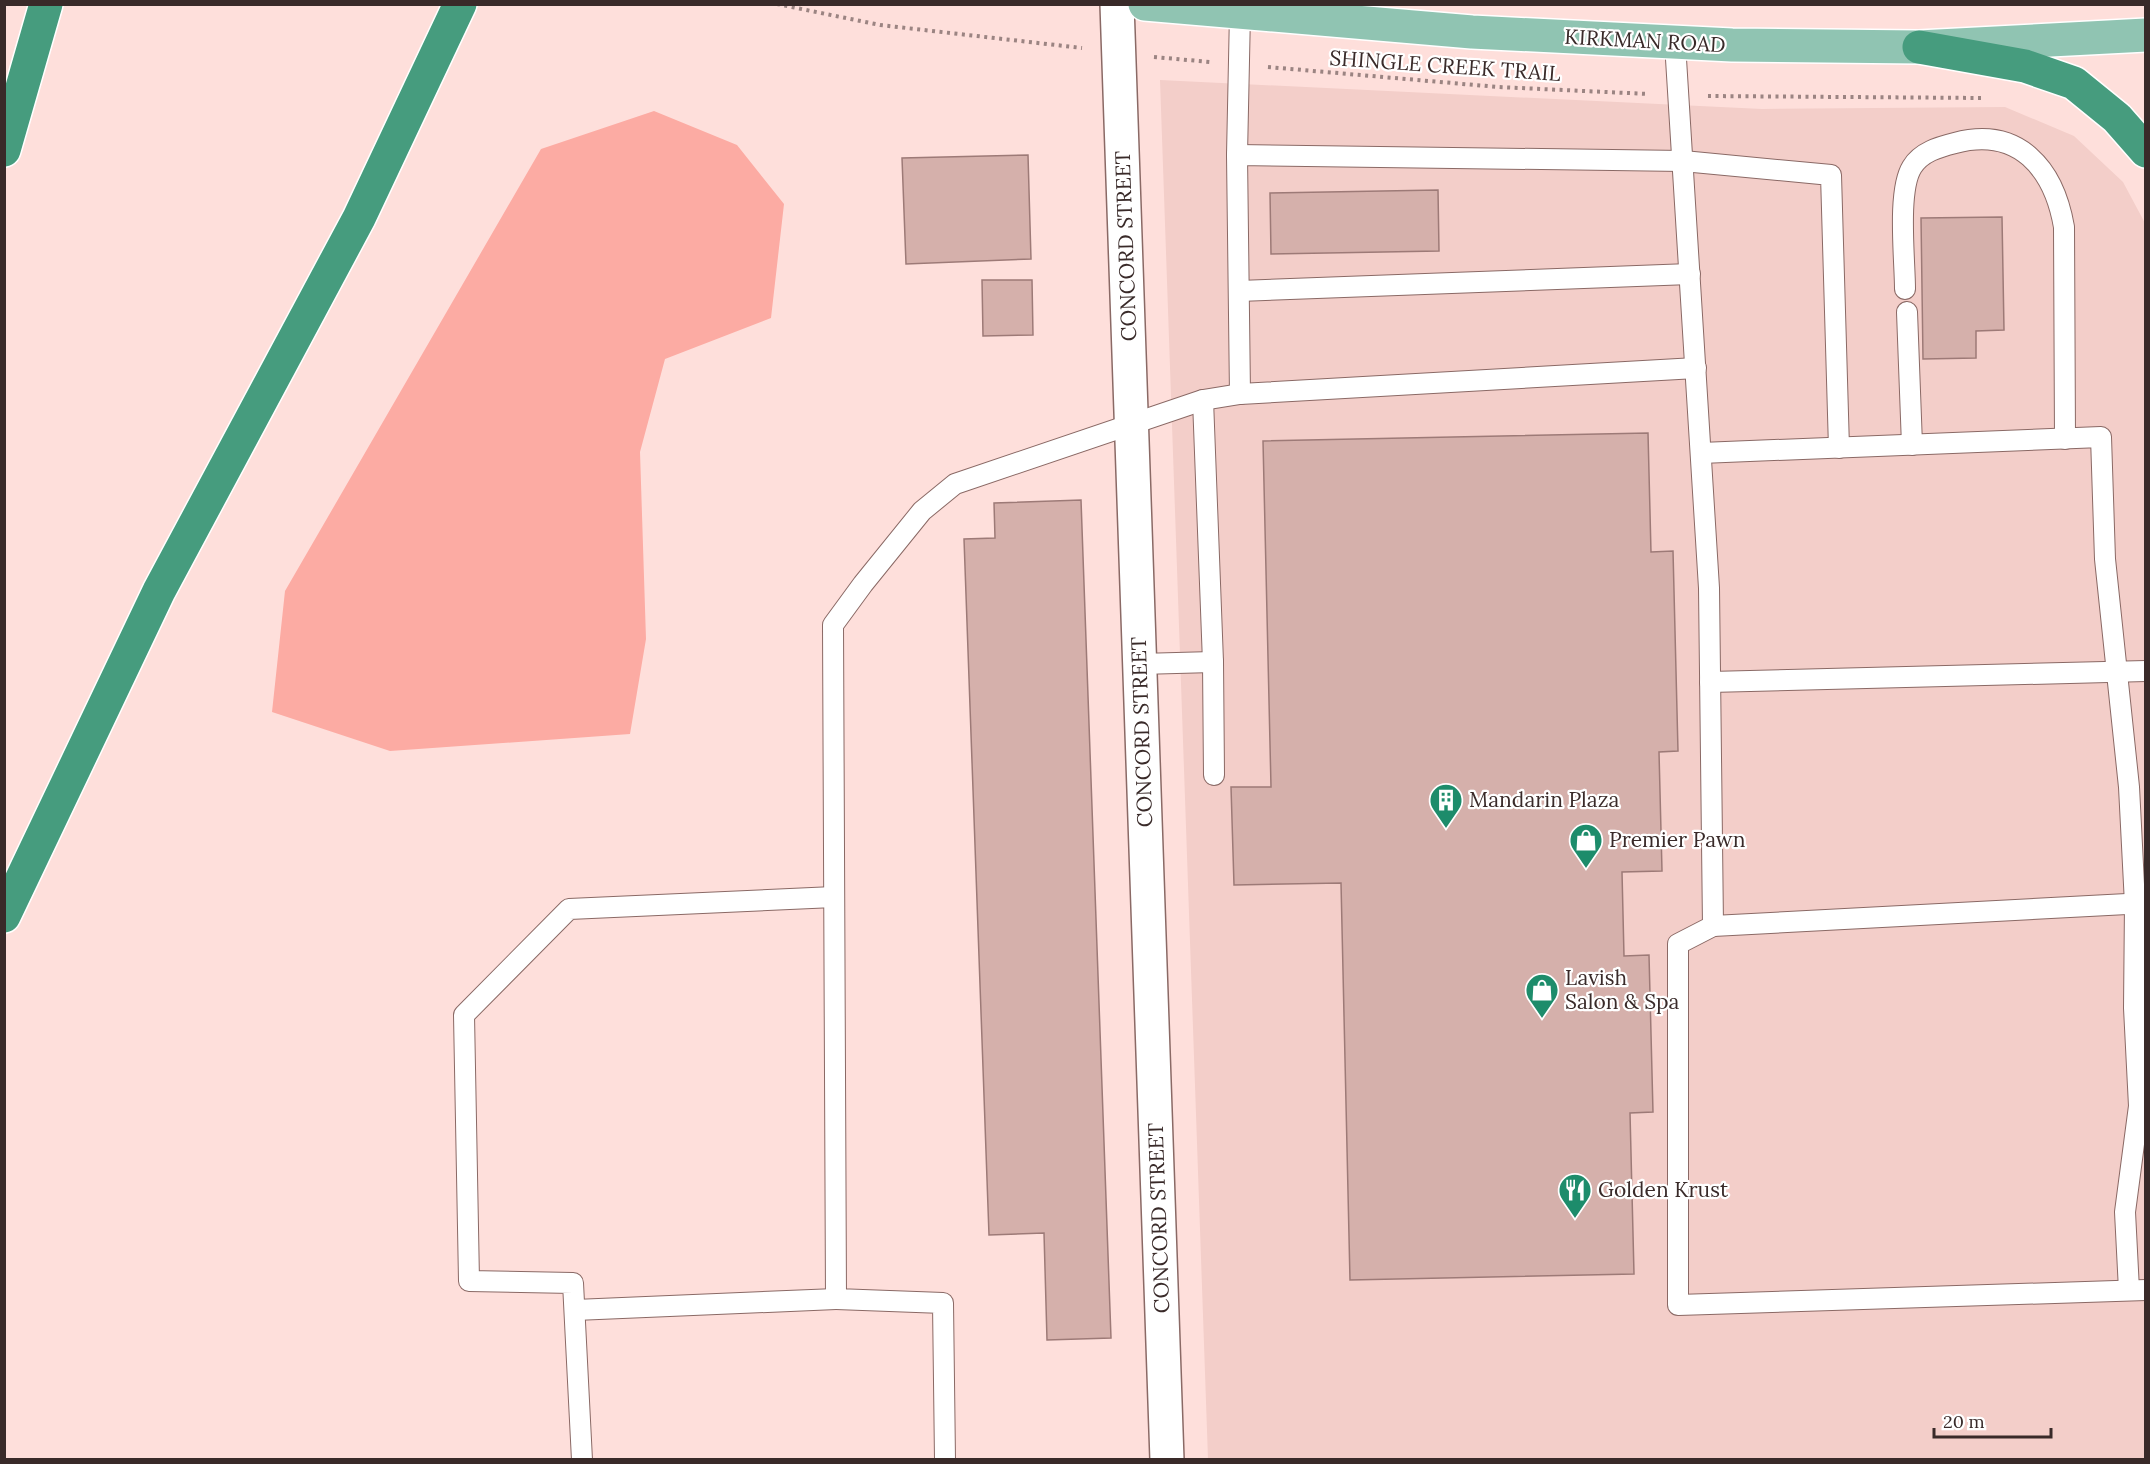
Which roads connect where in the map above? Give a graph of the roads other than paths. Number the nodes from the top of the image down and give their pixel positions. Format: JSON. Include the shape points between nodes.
{"nodes":[{"id":1,"x":46,"y":4,"type":"edge"},
{"id":2,"x":460,"y":4,"type":"edge"},
{"id":3,"x":1117,"y":4,"type":"edge"},
{"id":4,"x":1144,"y":4,"type":"edge"},
{"id":5,"x":1240,"y":14,"type":"junction"},
{"id":6,"x":2145,"y":35,"type":"edge"},
{"id":7,"x":1676,"y":43,"type":"junction"},
{"id":8,"x":1919,"y":46,"type":"junction"},
{"id":9,"x":4,"y":150,"type":"edge"},
{"id":10,"x":2145,"y":151,"type":"edge"},
{"id":11,"x":1237,"y":155,"type":"junction"},
{"id":12,"x":1683,"y":160,"type":"junction"},
{"id":13,"x":1690,"y":274,"type":"junction"},
{"id":14,"x":1905,"y":289,"type":"dead end"},
{"id":15,"x":1239,"y":291,"type":"junction"},
{"id":16,"x":1906,"y":312,"type":"dead end"},
{"id":17,"x":1696,"y":368,"type":"junction"},
{"id":18,"x":1240,"y":394,"type":"junction"},
{"id":19,"x":1203,"y":400,"type":"junction"},
{"id":20,"x":1131,"y":423,"type":"junction"},
{"id":21,"x":2065,"y":439,"type":"junction"},
{"id":22,"x":1912,"y":445,"type":"junction"},
{"id":23,"x":1839,"y":448,"type":"junction"},
{"id":24,"x":1701,"y":453,"type":"junction"},
{"id":25,"x":1213,"y":662,"type":"junction"},
{"id":26,"x":1140,"y":664,"type":"junction"},
{"id":27,"x":2145,"y":671,"type":"edge"},
{"id":28,"x":2117,"y":672,"type":"junction"},
{"id":29,"x":1710,"y":682,"type":"junction"},
{"id":30,"x":1214,"y":775,"type":"dead end"},
{"id":31,"x":834,"y":897,"type":"junction"},
{"id":32,"x":2140,"y":903,"type":"edge"},
{"id":33,"x":4,"y":916,"type":"edge"},
{"id":34,"x":1713,"y":926,"type":"junction"},
{"id":35,"x":2137,"y":1290,"type":"edge"},
{"id":36,"x":836,"y":1299,"type":"junction"},
{"id":37,"x":575,"y":1310,"type":"junction"},
{"id":38,"x":582,"y":1460,"type":"edge"},
{"id":39,"x":945,"y":1460,"type":"edge"},
{"id":40,"x":1167,"y":1460,"type":"edge"}],
"edges":[{"from":1,"to":9,"type":"highway"},
{"from":2,"to":33,"type":"highway","via":[[359,218],[159,591]]},
{"from":3,"to":20,"type":"street","name":"CONCORD STREET"},
{"from":4,"to":5,"type":"main road","name":"KIRKMAN ROAD"},
{"from":5,"to":7,"type":"main road","name":"KIRKMAN ROAD"},
{"from":5,"to":11,"type":"lane"},
{"from":6,"to":8,"type":"main road","name":"KIRKMAN ROAD"},
{"from":7,"to":8,"type":"main road","name":"KIRKMAN ROAD"},
{"from":7,"to":12,"type":"lane"},
{"from":8,"to":10,"type":"highway","via":[[2025,66],[2074,82],[2117,118]]},
{"from":11,"to":12,"type":"lane"},
{"from":11,"to":15,"type":"lane"},
{"from":12,"to":13,"type":"lane"},
{"from":12,"to":23,"type":"lane","via":[[1831,175]]},
{"from":13,"to":15,"type":"lane"},
{"from":13,"to":17,"type":"lane"},
{"from":14,"to":21,"type":"lane","via":[[1903,207],[1912,167],[1925,153],[1968,139],[1988,139],[2005,142],[2036,161],[2061,208],[2064,227]]},
{"from":15,"to":18,"type":"lane"},
{"from":16,"to":22,"type":"lane"},
{"from":17,"to":18,"type":"lane"},
{"from":17,"to":24,"type":"lane"},
{"from":18,"to":19,"type":"lane"},
{"from":19,"to":20,"type":"lane"},
{"from":19,"to":25,"type":"lane"},
{"from":20,"to":26,"type":"street","name":"CONCORD STREET"},
{"from":20,"to":31,"type":"lane","via":[[955,484],[922,511],[833,625]]},
{"from":21,"to":22,"type":"lane"},
{"from":21,"to":28,"type":"lane","via":[[2101,437],[2105,559]]},
{"from":22,"to":23,"type":"lane"},
{"from":23,"to":24,"type":"lane"},
{"from":24,"to":29,"type":"lane"},
{"from":25,"to":26,"type":"lane"},
{"from":25,"to":30,"type":"lane"},
{"from":26,"to":40,"type":"street","name":"CONCORD STREET"},
{"from":27,"to":28,"type":"lane"},
{"from":28,"to":29,"type":"lane"},
{"from":28,"to":32,"type":"lane"},
{"from":29,"to":34,"type":"lane"},
{"from":31,"to":36,"type":"lane"},
{"from":31,"to":37,"type":"lane","via":[[569,909],[464,1015],[469,1281],[573,1283]]},
{"from":32,"to":34,"type":"lane"},
{"from":32,"to":35,"type":"lane","via":[[2134,1008],[2139,1106],[2125,1212]]},
{"from":34,"to":35,"type":"lane","via":[[1678,944],[1677,1305]]},
{"from":36,"to":37,"type":"lane"},
{"from":36,"to":39,"type":"lane","via":[[943,1303]]},
{"from":37,"to":38,"type":"lane"}]}
